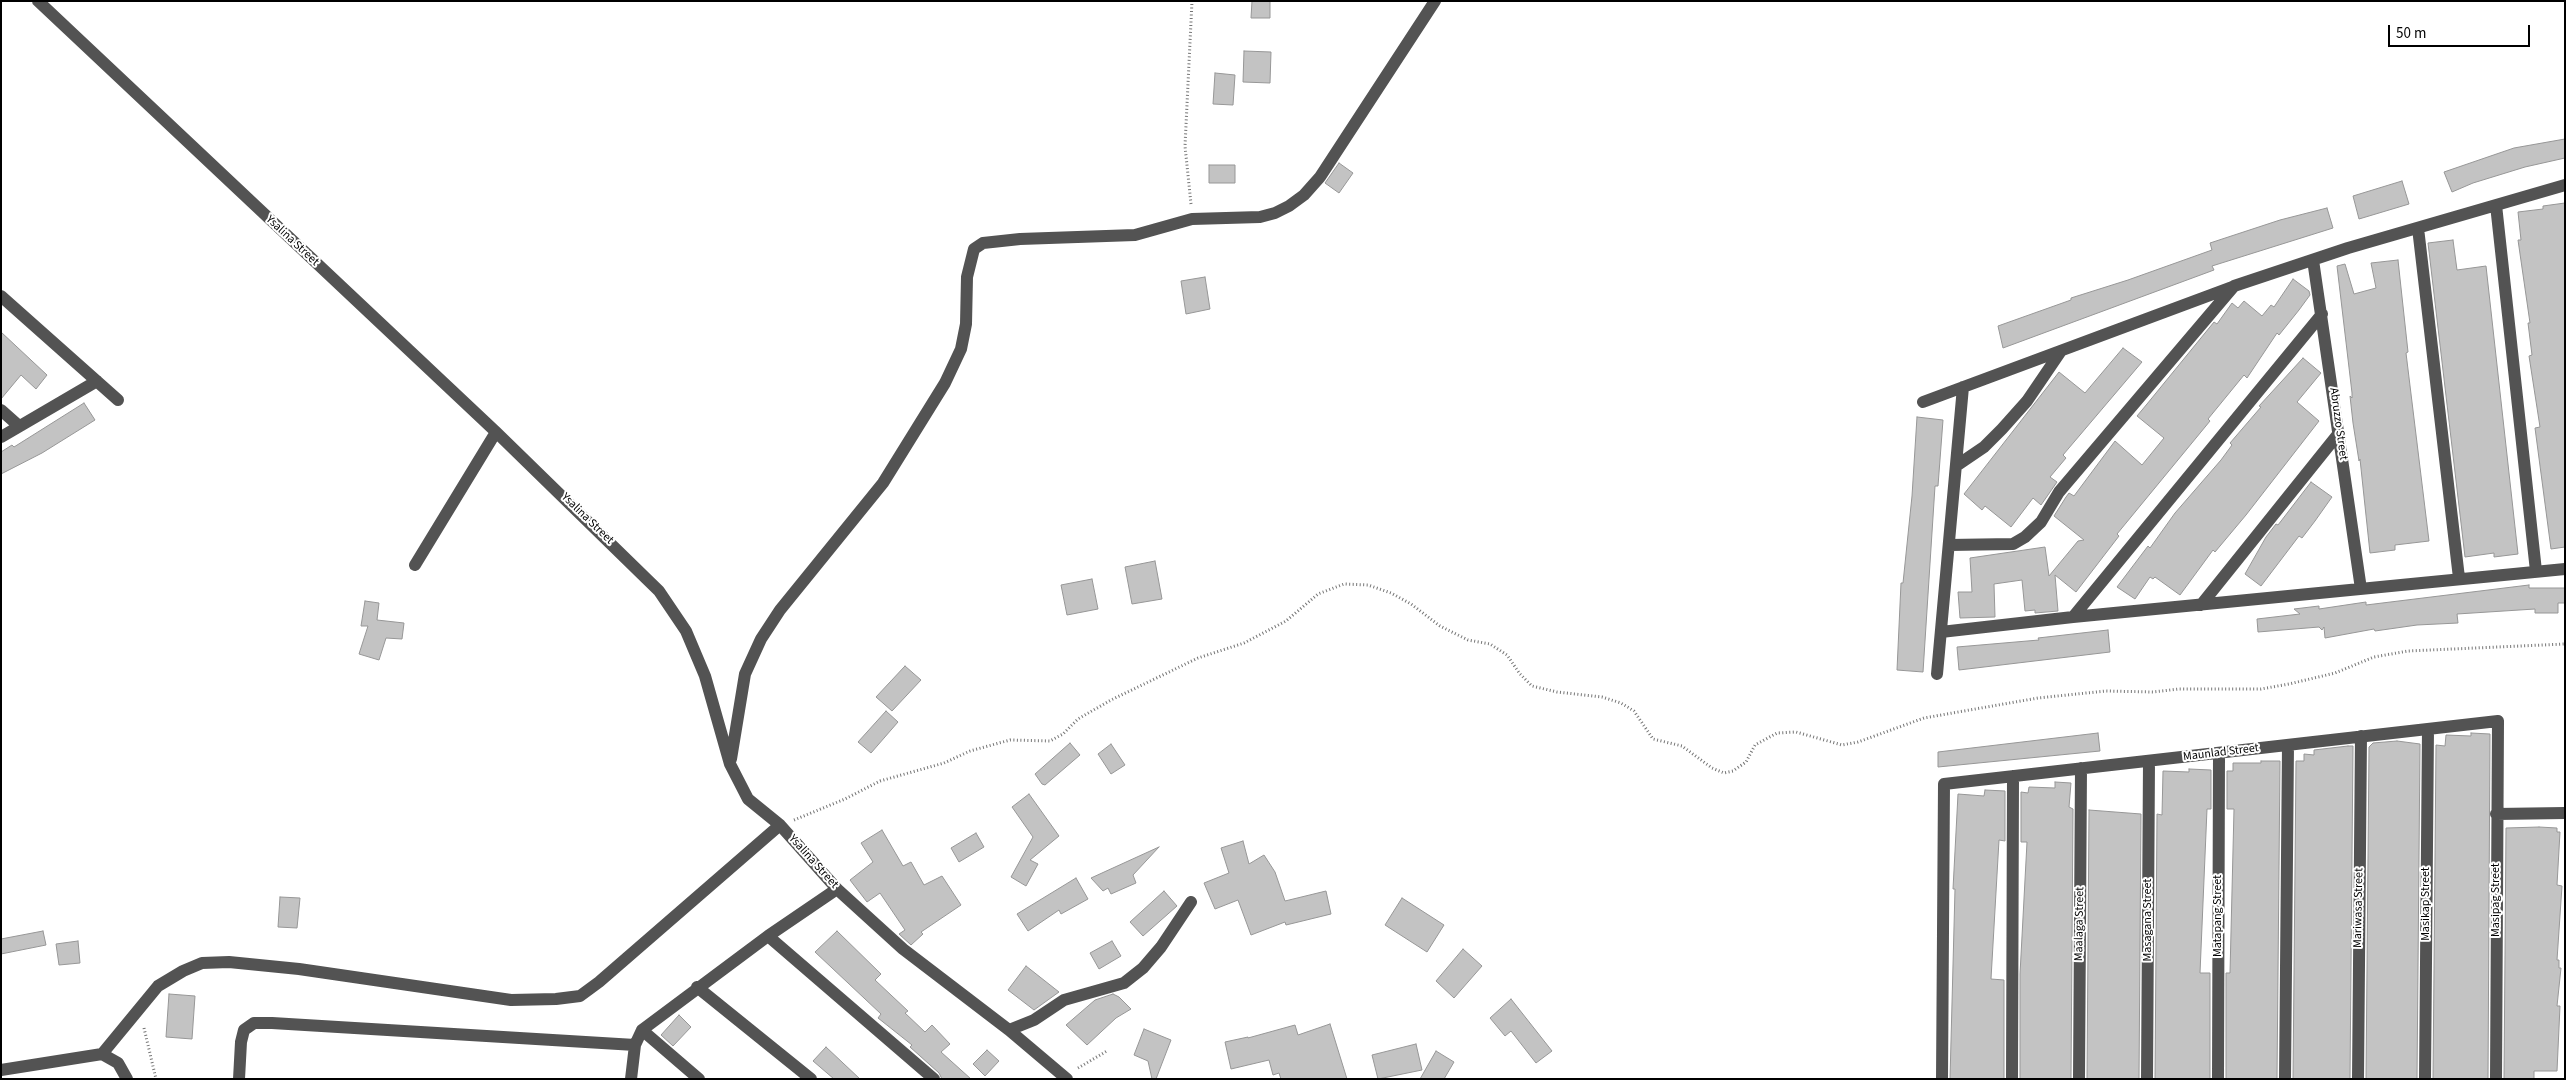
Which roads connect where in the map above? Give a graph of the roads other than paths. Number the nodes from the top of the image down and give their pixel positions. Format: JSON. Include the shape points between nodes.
{"nodes":[{"id":1,"x":38,"y":1,"type":"edge"},
{"id":2,"x":1435,"y":1,"type":"edge"},
{"id":3,"x":2565,"y":184,"type":"edge"},
{"id":4,"x":2496,"y":205,"type":"junction"},
{"id":5,"x":2418,"y":228,"type":"junction"},
{"id":6,"x":2313,"y":260,"type":"junction"},
{"id":7,"x":2234,"y":286,"type":"junction"},
{"id":8,"x":1,"y":296,"type":"edge"},
{"id":9,"x":2322,"y":314,"type":"junction"},
{"id":10,"x":2061,"y":351,"type":"junction"},
{"id":11,"x":97,"y":381,"type":"junction"},
{"id":12,"x":1963,"y":387,"type":"junction"},
{"id":13,"x":118,"y":400,"type":"dead end"},
{"id":14,"x":1923,"y":402,"type":"dead end"},
{"id":15,"x":1,"y":410,"type":"edge"},
{"id":16,"x":19,"y":426,"type":"junction"},
{"id":17,"x":496,"y":432,"type":"junction"},
{"id":18,"x":2339,"y":433,"type":"junction"},
{"id":19,"x":1,"y":436,"type":"edge"},
{"id":20,"x":1956,"y":466,"type":"junction"},
{"id":21,"x":1949,"y":545,"type":"junction"},
{"id":22,"x":415,"y":565,"type":"dead end"},
{"id":23,"x":2565,"y":569,"type":"edge"},
{"id":24,"x":2536,"y":571,"type":"junction"},
{"id":25,"x":2459,"y":578,"type":"junction"},
{"id":26,"x":2361,"y":589,"type":"junction"},
{"id":27,"x":2201,"y":605,"type":"junction"},
{"id":28,"x":2073,"y":617,"type":"junction"},
{"id":29,"x":1941,"y":632,"type":"junction"},
{"id":30,"x":1937,"y":674,"type":"dead end"},
{"id":31,"x":2498,"y":721,"type":"joint"},
{"id":32,"x":2428,"y":729,"type":"junction"},
{"id":33,"x":2361,"y":736,"type":"junction"},
{"id":34,"x":2288,"y":745,"type":"junction"},
{"id":35,"x":2219,"y":753,"type":"junction"},
{"id":36,"x":2149,"y":761,"type":"junction"},
{"id":37,"x":730,"y":764,"type":"junction"},
{"id":38,"x":2082,"y":768,"type":"junction"},
{"id":39,"x":2012,"y":776,"type":"junction"},
{"id":40,"x":2565,"y":813,"type":"edge"},
{"id":41,"x":2496,"y":814,"type":"junction"},
{"id":42,"x":780,"y":825,"type":"junction"},
{"id":43,"x":837,"y":889,"type":"junction"},
{"id":44,"x":1191,"y":902,"type":"dead end"},
{"id":45,"x":768,"y":936,"type":"junction"},
{"id":46,"x":697,"y":987,"type":"junction"},
{"id":47,"x":642,"y":1030,"type":"junction"},
{"id":48,"x":1009,"y":1030,"type":"junction"},
{"id":49,"x":635,"y":1045,"type":"junction"},
{"id":50,"x":102,"y":1054,"type":"junction"},
{"id":51,"x":1,"y":1070,"type":"edge"},
{"id":52,"x":1066,"y":1077,"type":"edge"},
{"id":53,"x":127,"y":1079,"type":"edge"},
{"id":54,"x":239,"y":1079,"type":"edge"},
{"id":55,"x":631,"y":1079,"type":"edge"},
{"id":56,"x":699,"y":1079,"type":"edge"},
{"id":57,"x":811,"y":1079,"type":"edge"},
{"id":58,"x":934,"y":1079,"type":"edge"},
{"id":59,"x":1942,"y":1079,"type":"edge"},
{"id":60,"x":2012,"y":1079,"type":"edge"},
{"id":61,"x":2078,"y":1079,"type":"edge"},
{"id":62,"x":2147,"y":1079,"type":"edge"},
{"id":63,"x":2218,"y":1079,"type":"edge"},
{"id":64,"x":2285,"y":1079,"type":"edge"},
{"id":65,"x":2358,"y":1079,"type":"edge"},
{"id":66,"x":2425,"y":1079,"type":"edge"},
{"id":67,"x":2496,"y":1079,"type":"edge"}],
"edges":[{"from":1,"to":17,"type":"street","name":"Ysalina Street"},
{"from":2,"to":37,"type":"street","via":[[1320,177],[1304,195],[1275,213],[1260,217],[1192,220],[1134,234],[983,243],[974,249],[967,277],[966,324],[960,349],[945,383],[884,483],[780,610],[761,639],[745,674]]},
{"from":3,"to":4,"type":"street"},
{"from":4,"to":5,"type":"street"},
{"from":4,"to":24,"type":"street"},
{"from":5,"to":6,"type":"street"},
{"from":5,"to":25,"type":"street"},
{"from":6,"to":7,"type":"street"},
{"from":6,"to":9,"type":"street","name":"Abruzzo Street"},
{"from":7,"to":10,"type":"street"},
{"from":7,"to":21,"type":"street","via":[[2059,492],[2041,522],[2026,537],[2013,544]]},
{"from":8,"to":11,"type":"street"},
{"from":9,"to":18,"type":"street","name":"Abruzzo Street"},
{"from":9,"to":28,"type":"street"},
{"from":10,"to":12,"type":"street"},
{"from":10,"to":20,"type":"street","via":[[2026,401],[2002,428],[1984,447]]},
{"from":11,"to":13,"type":"street"},
{"from":11,"to":16,"type":"street"},
{"from":12,"to":14,"type":"street"},
{"from":12,"to":20,"type":"street"},
{"from":15,"to":16,"type":"street"},
{"from":16,"to":19,"type":"street"},
{"from":17,"to":22,"type":"street"},
{"from":17,"to":37,"type":"street","name":"Ysalina Street","via":[[659,591],[686,631],[705,676]]},
{"from":18,"to":26,"type":"street","name":"Abruzzo Street"},
{"from":18,"to":27,"type":"street"},
{"from":20,"to":21,"type":"street"},
{"from":21,"to":29,"type":"street"},
{"from":23,"to":24,"type":"street"},
{"from":24,"to":25,"type":"street"},
{"from":25,"to":26,"type":"street"},
{"from":26,"to":27,"type":"street"},
{"from":27,"to":28,"type":"street"},
{"from":28,"to":29,"type":"street"},
{"from":29,"to":30,"type":"street"},
{"from":31,"to":32,"type":"street","name":"Maunlad Street"},
{"from":31,"to":41,"type":"street","name":"Masipag Street"},
{"from":32,"to":33,"type":"street","name":"Maunlad Street"},
{"from":32,"to":66,"type":"street","name":"Masikap Street"},
{"from":33,"to":34,"type":"street","name":"Maunlad Street"},
{"from":33,"to":65,"type":"street","name":"Mariwasa Street"},
{"from":34,"to":35,"type":"street","name":"Maunlad Street"},
{"from":34,"to":64,"type":"street"},
{"from":35,"to":36,"type":"street","name":"Maunlad Street"},
{"from":35,"to":63,"type":"street","name":"Matapang Street"},
{"from":36,"to":38,"type":"street","name":"Maunlad Street"},
{"from":36,"to":62,"type":"street","name":"Masagana Street"},
{"from":37,"to":42,"type":"street","name":"Ysalina Street","via":[[748,799]]},
{"from":38,"to":39,"type":"street","name":"Maunlad Street"},
{"from":38,"to":61,"type":"street","name":"Maalaga Street"},
{"from":39,"to":59,"type":"street","name":"Maunlad Street","via":[[1944,784]]},
{"from":39,"to":60,"type":"street"},
{"from":40,"to":41,"type":"street"},
{"from":41,"to":67,"type":"street","name":"Masipag Street"},
{"from":42,"to":43,"type":"street","name":"Ysalina Street"},
{"from":42,"to":50,"type":"street","via":[[580,996],[556,1000],[511,1000],[299,969],[229,962],[202,963],[183,970],[158,986]]},
{"from":43,"to":45,"type":"street"},
{"from":43,"to":48,"type":"street","name":"Ysalina Street","via":[[902,949]]},
{"from":44,"to":48,"type":"street","via":[[1155,954],[1124,983],[1064,1000],[1034,1020]]},
{"from":45,"to":46,"type":"street"},
{"from":45,"to":58,"type":"street"},
{"from":46,"to":47,"type":"street"},
{"from":46,"to":57,"type":"street"},
{"from":47,"to":49,"type":"street"},
{"from":47,"to":56,"type":"street"},
{"from":48,"to":52,"type":"street","name":"Ysalina Street"},
{"from":49,"to":54,"type":"street","via":[[282,1023],[254,1024],[244,1030]]},
{"from":49,"to":55,"type":"street"},
{"from":50,"to":51,"type":"street"},
{"from":50,"to":53,"type":"street","via":[[118,1063]]}]}
